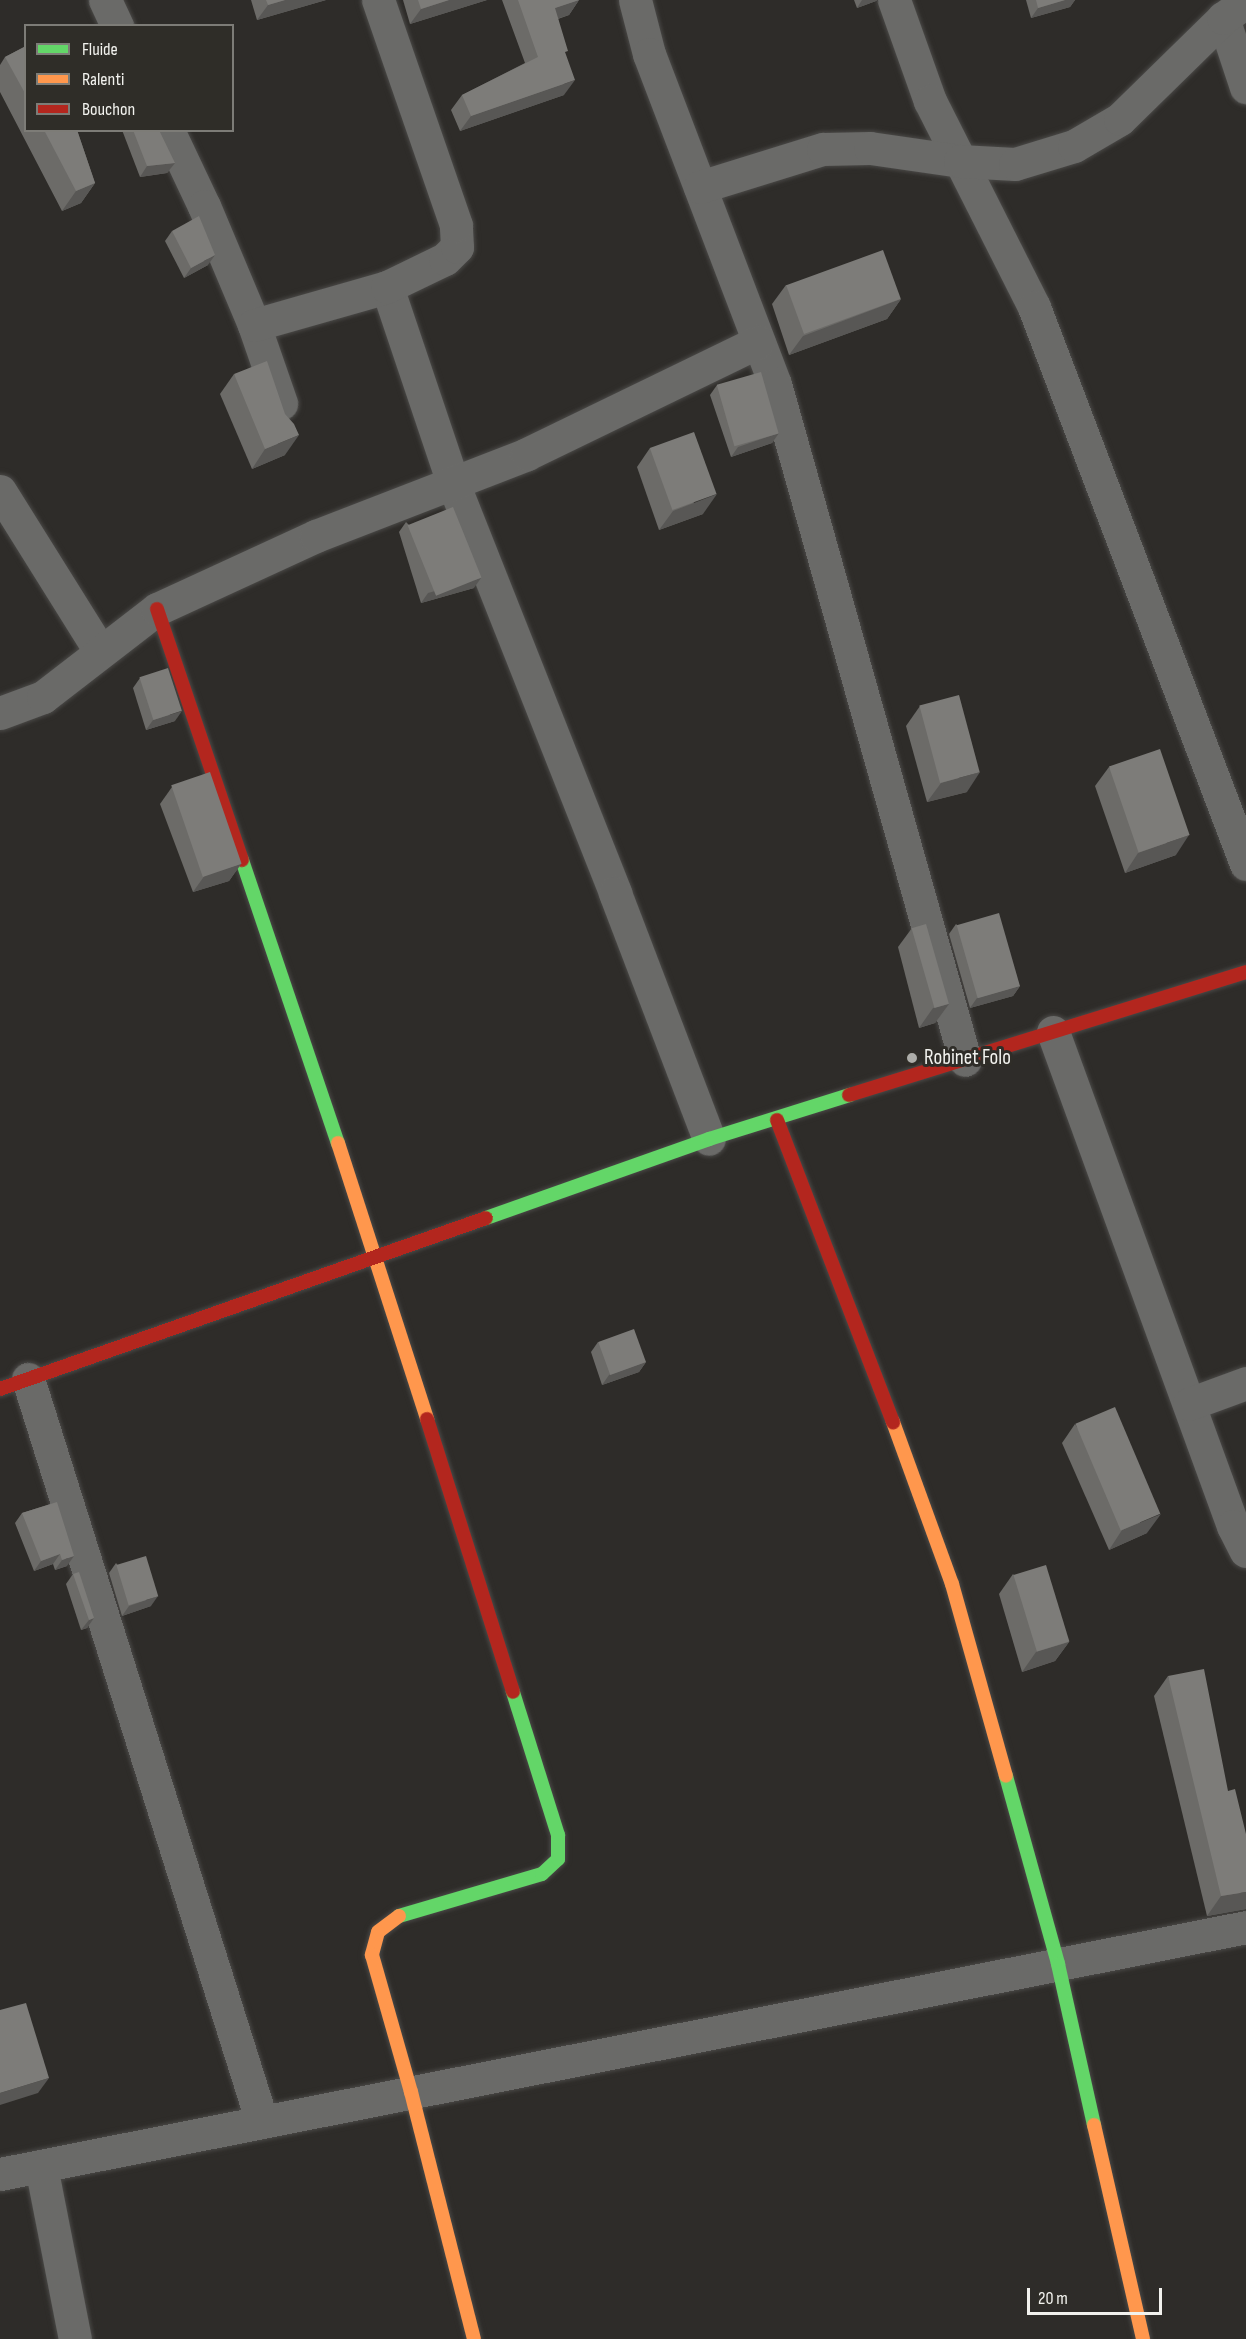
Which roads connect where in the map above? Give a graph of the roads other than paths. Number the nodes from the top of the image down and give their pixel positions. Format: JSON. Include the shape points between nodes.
{"nodes":[{"id":1,"x":105,"y":0,"type":"edge"},
{"id":2,"x":378,"y":0,"type":"edge"},
{"id":3,"x":635,"y":0,"type":"edge"},
{"id":4,"x":894,"y":0,"type":"edge"},
{"id":5,"x":1234,"y":10,"type":"edge"},
{"id":6,"x":116,"y":24,"type":"edge"},
{"id":7,"x":1246,"y":87,"type":"edge"},
{"id":8,"x":169,"y":132,"type":"edge"},
{"id":9,"x":960,"y":161,"type":"junction"},
{"id":10,"x":700,"y":187,"type":"junction"},
{"id":11,"x":387,"y":287,"type":"junction"},
{"id":12,"x":254,"y":325,"type":"junction"},
{"id":13,"x":758,"y":342,"type":"junction"},
{"id":14,"x":289,"y":428,"type":"edge"},
{"id":15,"x":453,"y":483,"type":"junction"},
{"id":16,"x":0,"y":491,"type":"edge"},
{"id":17,"x":157,"y":609,"type":"junction"},
{"id":18,"x":100,"y":651,"type":"junction"},
{"id":19,"x":0,"y":713,"type":"edge"},
{"id":20,"x":1246,"y":864,"type":"edge"},
{"id":21,"x":1246,"y":972,"type":"edge"},
{"id":22,"x":1053,"y":1032,"type":"junction"},
{"id":23,"x":965,"y":1060,"type":"junction"},
{"id":24,"x":777,"y":1120,"type":"junction"},
{"id":25,"x":709,"y":1139,"type":"junction"},
{"id":26,"x":376,"y":1255,"type":"junction"},
{"id":27,"x":1246,"y":1383,"type":"edge"},
{"id":28,"x":14,"y":1384,"type":"edge"},
{"id":29,"x":1188,"y":1404,"type":"junction"},
{"id":30,"x":1246,"y":1551,"type":"edge"},
{"id":31,"x":1246,"y":1927,"type":"edge"},
{"id":32,"x":1058,"y":1964,"type":"junction"},
{"id":33,"x":411,"y":2092,"type":"junction"},
{"id":34,"x":262,"y":2122,"type":"junction"},
{"id":35,"x":41,"y":2166,"type":"junction"},
{"id":36,"x":0,"y":2174,"type":"edge"},
{"id":37,"x":75,"y":2339,"type":"edge"},
{"id":38,"x":474,"y":2339,"type":"edge"},
{"id":39,"x":1143,"y":2339,"type":"edge"}],
"edges":[{"from":1,"to":6,"type":"street"},
{"from":2,"to":11,"type":"street","via":[[456,225],[457,247],[445,259]]},
{"from":3,"to":10,"type":"street","via":[[649,54]]},
{"from":4,"to":9,"type":"street","via":[[930,101]]},
{"from":5,"to":7,"type":"street"},
{"from":5,"to":9,"type":"street","via":[[1120,119],[1074,146],[1015,164]]},
{"from":8,"to":12,"type":"street"},
{"from":9,"to":10,"type":"street","via":[[870,148],[823,149]]},
{"from":9,"to":20,"type":"street","via":[[1034,307]]},
{"from":10,"to":13,"type":"street"},
{"from":11,"to":12,"type":"street"},
{"from":11,"to":15,"type":"street"},
{"from":12,"to":14,"type":"street"},
{"from":13,"to":15,"type":"street","via":[[527,454]]},
{"from":13,"to":23,"type":"street","via":[[775,384]]},
{"from":15,"to":17,"type":"street","via":[[316,536]]},
{"from":15,"to":25,"type":"street"},
{"from":16,"to":18,"type":"street"},
{"from":17,"to":18,"type":"street"},
{"from":17,"to":26,"type":"street"},
{"from":18,"to":19,"type":"street","via":[[43,697]]},
{"from":21,"to":22,"type":"street"},
{"from":22,"to":23,"type":"street"},
{"from":22,"to":29,"type":"street"},
{"from":23,"to":24,"type":"street"},
{"from":24,"to":25,"type":"street"},
{"from":24,"to":32,"type":"street","via":[[952,1584]]},
{"from":25,"to":26,"type":"street"},
{"from":26,"to":28,"type":"street"},
{"from":26,"to":33,"type":"street","via":[[558,1835],[558,1859],[542,1874],[393,1918],[378,1932],[372,1955]]},
{"from":27,"to":29,"type":"street"},
{"from":28,"to":34,"type":"street"},
{"from":29,"to":30,"type":"street"},
{"from":31,"to":32,"type":"street"},
{"from":32,"to":33,"type":"street"},
{"from":32,"to":39,"type":"street"},
{"from":33,"to":34,"type":"street"},
{"from":33,"to":38,"type":"street"},
{"from":34,"to":35,"type":"street"},
{"from":35,"to":36,"type":"street"},
{"from":35,"to":37,"type":"street"}]}
